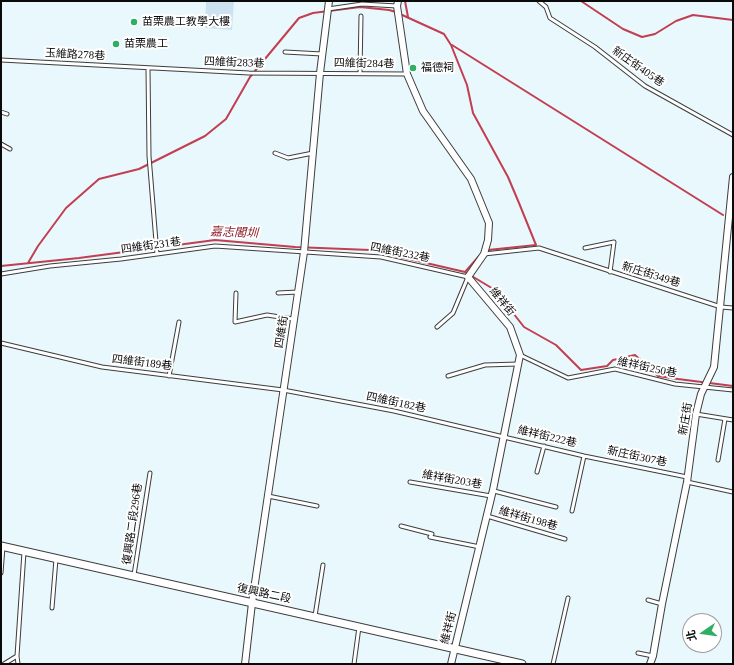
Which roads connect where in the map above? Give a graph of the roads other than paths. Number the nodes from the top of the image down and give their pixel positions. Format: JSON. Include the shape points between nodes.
{"nodes":[{"id":1,"x":329,"y":1,"type":"edge"},
{"id":2,"x":539,"y":1,"type":"edge"},
{"id":3,"x":397,"y":4,"type":"edge"},
{"id":4,"x":328,"y":9,"type":"junction"},
{"id":5,"x":361,"y":16,"type":"dead end"},
{"id":6,"x":286,"y":52,"type":"dead end"},
{"id":7,"x":323,"y":54,"type":"junction"},
{"id":8,"x":1,"y":60,"type":"edge"},
{"id":9,"x":148,"y":68,"type":"junction"},
{"id":10,"x":320,"y":73,"type":"junction"},
{"id":11,"x":360,"y":73,"type":"junction"},
{"id":12,"x":407,"y":74,"type":"junction"},
{"id":13,"x":1,"y":112,"type":"edge"},
{"id":14,"x":7,"y":114,"type":"dead end"},
{"id":15,"x":733,"y":135,"type":"edge"},
{"id":16,"x":1,"y":144,"type":"edge"},
{"id":17,"x":10,"y":149,"type":"dead end"},
{"id":18,"x":313,"y":153,"type":"junction"},
{"id":19,"x":275,"y":154,"type":"dead end"},
{"id":20,"x":733,"y":177,"type":"edge"},
{"id":21,"x":730,"y":220,"type":"edge"},
{"id":22,"x":585,"y":248,"type":"dead end"},
{"id":23,"x":304,"y":252,"type":"junction"},
{"id":24,"x":157,"y":254,"type":"junction"},
{"id":25,"x":484,"y":254,"type":"junction"},
{"id":26,"x":610,"y":272,"type":"junction"},
{"id":27,"x":1,"y":274,"type":"edge"},
{"id":28,"x":468,"y":277,"type":"junction"},
{"id":29,"x":278,"y":292,"type":"dead end"},
{"id":30,"x":298,"y":292,"type":"junction"},
{"id":31,"x":236,"y":293,"type":"dead end"},
{"id":32,"x":721,"y":307,"type":"junction"},
{"id":33,"x":733,"y":308,"type":"edge"},
{"id":34,"x":294,"y":319,"type":"junction"},
{"id":35,"x":179,"y":322,"type":"dead end"},
{"id":36,"x":438,"y":327,"type":"dead end"},
{"id":37,"x":1,"y":343,"type":"edge"},
{"id":38,"x":520,"y":355,"type":"junction"},
{"id":39,"x":518,"y":364,"type":"junction"},
{"id":40,"x":169,"y":376,"type":"junction"},
{"id":41,"x":448,"y":376,"type":"dead end"},
{"id":42,"x":705,"y":387,"type":"junction"},
{"id":43,"x":283,"y":390,"type":"junction"},
{"id":44,"x":733,"y":390,"type":"edge"},
{"id":45,"x":696,"y":414,"type":"junction"},
{"id":46,"x":724,"y":419,"type":"junction"},
{"id":47,"x":733,"y":420,"type":"edge"},
{"id":48,"x":505,"y":437,"type":"junction"},
{"id":49,"x":544,"y":446,"type":"junction"},
{"id":50,"x":584,"y":456,"type":"junction"},
{"id":51,"x":718,"y":460,"type":"dead end"},
{"id":52,"x":537,"y":472,"type":"dead end"},
{"id":53,"x":150,"y":473,"type":"dead end"},
{"id":54,"x":687,"y":479,"type":"junction"},
{"id":55,"x":410,"y":482,"type":"dead end"},
{"id":56,"x":733,"y":492,"type":"edge"},
{"id":57,"x":492,"y":493,"type":"junction"},
{"id":58,"x":268,"y":496,"type":"junction"},
{"id":59,"x":317,"y":506,"type":"dead end"},
{"id":60,"x":556,"y":507,"type":"dead end"},
{"id":61,"x":572,"y":511,"type":"dead end"},
{"id":62,"x":487,"y":516,"type":"junction"},
{"id":63,"x":401,"y":526,"type":"dead end"},
{"id":64,"x":565,"y":539,"type":"dead end"},
{"id":65,"x":2,"y":547,"type":"edge"},
{"id":66,"x":480,"y":547,"type":"junction"},
{"id":67,"x":24,"y":552,"type":"junction"},
{"id":68,"x":56,"y":559,"type":"junction"},
{"id":69,"x":323,"y":564,"type":"dead end"},
{"id":70,"x":1,"y":573,"type":"edge"},
{"id":71,"x":134,"y":577,"type":"junction"},
{"id":72,"x":568,"y":598,"type":"dead end"},
{"id":73,"x":648,"y":600,"type":"dead end"},
{"id":74,"x":252,"y":603,"type":"junction"},
{"id":75,"x":662,"y":604,"type":"junction"},
{"id":76,"x":52,"y":608,"type":"dead end"},
{"id":77,"x":315,"y":616,"type":"junction"},
{"id":78,"x":360,"y":627,"type":"junction"},
{"id":79,"x":454,"y":648,"type":"junction"},
{"id":80,"x":638,"y":653,"type":"dead end"},
{"id":81,"x":16,"y":656,"type":"junction"},
{"id":82,"x":653,"y":656,"type":"junction"},
{"id":83,"x":4,"y":664,"type":"edge"},
{"id":84,"x":18,"y":664,"type":"edge"},
{"id":85,"x":245,"y":664,"type":"edge"},
{"id":86,"x":354,"y":664,"type":"edge"},
{"id":87,"x":451,"y":664,"type":"edge"},
{"id":88,"x":522,"y":664,"type":"edge"},
{"id":89,"x":553,"y":664,"type":"edge"},
{"id":90,"x":650,"y":664,"type":"edge"}],
"edges":[{"from":1,"to":4,"type":"street","name":"四維街"},
{"from":2,"to":15,"type":"lane","name":"新庄街405巷","via":[[546,7],[550,18],[595,47],[645,86]]},
{"from":3,"to":4,"type":"lane","via":[[362,4]]},
{"from":3,"to":12,"type":"street"},
{"from":4,"to":7,"type":"street","name":"四維街"},
{"from":5,"to":11,"type":"lane"},
{"from":6,"to":7,"type":"lane"},
{"from":7,"to":10,"type":"street","name":"四維街"},
{"from":8,"to":9,"type":"lane","name":"玉維路278巷"},
{"from":9,"to":10,"type":"lane","name":"四維街283巷","via":[[248,74]]},
{"from":9,"to":24,"type":"lane","via":[[149,156]]},
{"from":10,"to":11,"type":"lane","name":"四維街284巷"},
{"from":10,"to":18,"type":"street","name":"四維街"},
{"from":11,"to":12,"type":"lane","name":"四維街284巷"},
{"from":12,"to":25,"type":"street","via":[[423,111],[471,179],[483,207],[489,223]]},
{"from":13,"to":14,"type":"lane"},
{"from":16,"to":17,"type":"lane"},
{"from":18,"to":19,"type":"lane","via":[[288,158]]},
{"from":18,"to":23,"type":"street","name":"四維街"},
{"from":20,"to":21,"type":"street","name":"新庄街"},
{"from":21,"to":32,"type":"street","name":"新庄街"},
{"from":22,"to":26,"type":"lane","via":[[614,242]]},
{"from":23,"to":24,"type":"lane","name":"四維街231巷","via":[[215,246]]},
{"from":23,"to":28,"type":"lane","name":"四維街232巷","via":[[381,256]]},
{"from":23,"to":30,"type":"street","name":"四維街"},
{"from":24,"to":27,"type":"lane","name":"四維街231巷"},
{"from":25,"to":26,"type":"lane","name":"新庄街349巷","via":[[539,248]]},
{"from":25,"to":28,"type":"street"},
{"from":26,"to":32,"type":"lane","name":"新庄街349巷"},
{"from":28,"to":36,"type":"lane","via":[[453,312]]},
{"from":28,"to":38,"type":"street","name":"維祥街","via":[[510,327]]},
{"from":29,"to":30,"type":"lane"},
{"from":30,"to":34,"type":"street","name":"四維街"},
{"from":31,"to":34,"type":"lane","via":[[235,322],[267,315]]},
{"from":32,"to":33,"type":"lane","name":"新庄街349巷"},
{"from":32,"to":42,"type":"street","name":"新庄街","via":[[714,367]]},
{"from":34,"to":43,"type":"street","name":"四維街"},
{"from":35,"to":40,"type":"lane"},
{"from":37,"to":40,"type":"lane","name":"四維街189巷","via":[[102,367]]},
{"from":38,"to":39,"type":"street","name":"維祥街"},
{"from":38,"to":42,"type":"lane","name":"維祥街250巷","via":[[568,378],[615,369],[675,384]]},
{"from":39,"to":41,"type":"lane","via":[[485,365]]},
{"from":39,"to":48,"type":"street","name":"維祥街"},
{"from":40,"to":43,"type":"lane","name":"四維街189巷"},
{"from":42,"to":44,"type":"lane","name":"維祥街250巷"},
{"from":42,"to":45,"type":"street","name":"新庄街"},
{"from":43,"to":48,"type":"lane","name":"四維街182巷","via":[[394,411]]},
{"from":43,"to":58,"type":"street","name":"四維街"},
{"from":45,"to":46,"type":"lane"},
{"from":45,"to":54,"type":"street","name":"新庄街"},
{"from":46,"to":47,"type":"lane"},
{"from":46,"to":51,"type":"lane"},
{"from":48,"to":49,"type":"lane","name":"維祥街222巷"},
{"from":48,"to":57,"type":"street","name":"維祥街"},
{"from":49,"to":50,"type":"lane","name":"維祥街222巷"},
{"from":49,"to":52,"type":"lane"},
{"from":50,"to":54,"type":"lane","name":"新庄街307巷"},
{"from":50,"to":61,"type":"lane"},
{"from":53,"to":71,"type":"lane","name":"復興路二段296巷"},
{"from":54,"to":56,"type":"lane","name":"新庄街307巷"},
{"from":54,"to":75,"type":"street","name":"新庄街"},
{"from":55,"to":57,"type":"lane","name":"維祥街203巷"},
{"from":57,"to":60,"type":"lane","name":"維祥街203巷"},
{"from":57,"to":62,"type":"street","name":"維祥街"},
{"from":58,"to":59,"type":"lane"},
{"from":58,"to":74,"type":"street","name":"四維街"},
{"from":62,"to":64,"type":"lane","name":"維祥街198巷"},
{"from":62,"to":66,"type":"street","name":"維祥街"},
{"from":63,"to":66,"type":"lane","via":[[432,534],[430,537]]},
{"from":65,"to":67,"type":"street","name":"復興路二段"},
{"from":65,"to":70,"type":"lane"},
{"from":66,"to":79,"type":"street","name":"維祥街"},
{"from":67,"to":68,"type":"street","name":"復興路二段"},
{"from":67,"to":81,"type":"lane"},
{"from":68,"to":71,"type":"street","name":"復興路二段"},
{"from":68,"to":76,"type":"lane"},
{"from":69,"to":77,"type":"lane"},
{"from":71,"to":74,"type":"street","name":"復興路二段"},
{"from":72,"to":89,"type":"lane"},
{"from":73,"to":75,"type":"lane"},
{"from":74,"to":77,"type":"street","name":"復興路二段"},
{"from":74,"to":85,"type":"street","name":"四維街"},
{"from":75,"to":82,"type":"street","name":"新庄街"},
{"from":77,"to":78,"type":"street","name":"復興路二段"},
{"from":78,"to":79,"type":"street","name":"復興路二段"},
{"from":78,"to":86,"type":"lane"},
{"from":79,"to":87,"type":"street","name":"維祥街"},
{"from":79,"to":88,"type":"street","name":"復興路二段"},
{"from":80,"to":82,"type":"lane"},
{"from":81,"to":83,"type":"lane"},
{"from":81,"to":84,"type":"lane"},
{"from":82,"to":90,"type":"street","name":"新庄街"}]}
